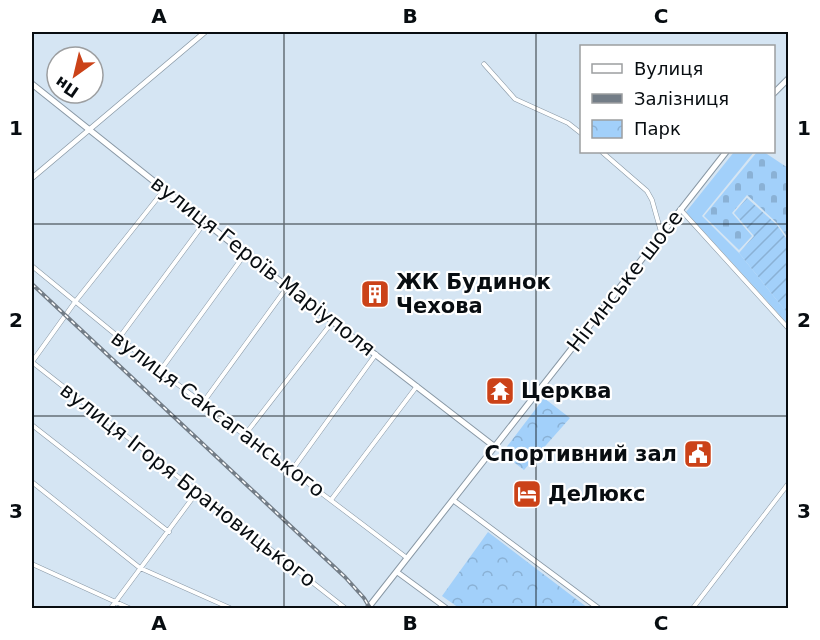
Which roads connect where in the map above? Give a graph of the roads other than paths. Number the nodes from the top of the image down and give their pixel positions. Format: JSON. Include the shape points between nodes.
{"nodes":[{"id":1,"x":205,"y":32,"type":"edge"},
{"id":2,"x":484,"y":64,"type":"dead end"},
{"id":3,"x":789,"y":79,"type":"edge"},
{"id":4,"x":32,"y":84,"type":"edge"},
{"id":5,"x":775,"y":92,"type":"edge"},
{"id":6,"x":87,"y":130,"type":"junction"},
{"id":7,"x":580,"y":132,"type":"edge"},
{"id":8,"x":603,"y":153,"type":"edge"},
{"id":9,"x":725,"y":153,"type":"edge"},
{"id":10,"x":32,"y":178,"type":"edge"},
{"id":11,"x":164,"y":190,"type":"junction"},
{"id":12,"x":680,"y":209,"type":"junction"},
{"id":13,"x":205,"y":222,"type":"junction"},
{"id":14,"x":661,"y":232,"type":"junction"},
{"id":15,"x":245,"y":254,"type":"junction"},
{"id":16,"x":32,"y":266,"type":"edge"},
{"id":17,"x":288,"y":286,"type":"junction"},
{"id":18,"x":75,"y":302,"type":"junction"},
{"id":19,"x":333,"y":321,"type":"junction"},
{"id":20,"x":789,"y":328,"type":"edge"},
{"id":21,"x":119,"y":338,"type":"junction"},
{"id":22,"x":376,"y":354,"type":"junction"},
{"id":23,"x":32,"y":362,"type":"edge"},
{"id":24,"x":160,"y":371,"type":"junction"},
{"id":25,"x":417,"y":386,"type":"junction"},
{"id":26,"x":202,"y":404,"type":"junction"},
{"id":27,"x":32,"y":425,"type":"edge"},
{"id":28,"x":244,"y":436,"type":"junction"},
{"id":29,"x":495,"y":447,"type":"junction"},
{"id":30,"x":291,"y":470,"type":"junction"},
{"id":31,"x":32,"y":482,"type":"edge"},
{"id":32,"x":789,"y":484,"type":"edge"},
{"id":33,"x":197,"y":492,"type":"junction"},
{"id":34,"x":331,"y":500,"type":"junction"},
{"id":35,"x":453,"y":500,"type":"junction"},
{"id":36,"x":169,"y":532,"type":"junction"},
{"id":37,"x":407,"y":559,"type":"junction"},
{"id":38,"x":32,"y":564,"type":"edge"},
{"id":39,"x":140,"y":568,"type":"junction"},
{"id":40,"x":397,"y":572,"type":"junction"},
{"id":41,"x":116,"y":602,"type":"junction"},
{"id":42,"x":111,"y":609,"type":"edge"},
{"id":43,"x":129,"y":609,"type":"edge"},
{"id":44,"x":230,"y":609,"type":"edge"},
{"id":45,"x":345,"y":609,"type":"edge"},
{"id":46,"x":368,"y":609,"type":"edge"},
{"id":47,"x":446,"y":609,"type":"edge"},
{"id":48,"x":598,"y":609,"type":"edge"},
{"id":49,"x":693,"y":609,"type":"edge"}],
"edges":[{"from":1,"to":6,"type":"street"},
{"from":2,"to":7,"type":"street","via":[[515,99]]},
{"from":3,"to":5,"type":"main road"},
{"from":4,"to":6,"type":"main road","name":"вулиця Героїв Маріуполя"},
{"from":6,"to":10,"type":"street"},
{"from":6,"to":11,"type":"main road","name":"вулиця Героїв Маріуполя"},
{"from":8,"to":14,"type":"street","via":[[647,191]]},
{"from":9,"to":12,"type":"main road","name":"Нігинське шосе"},
{"from":11,"to":13,"type":"main road","name":"вулиця Героїв Маріуполя"},
{"from":11,"to":18,"type":"street"},
{"from":12,"to":14,"type":"main road","name":"Нігинське шосе"},
{"from":12,"to":20,"type":"street"},
{"from":13,"to":15,"type":"main road","name":"вулиця Героїв Маріуполя"},
{"from":13,"to":21,"type":"street"},
{"from":14,"to":29,"type":"main road","name":"Нігинське шосе"},
{"from":15,"to":17,"type":"main road","name":"вулиця Героїв Маріуполя"},
{"from":15,"to":24,"type":"street"},
{"from":16,"to":18,"type":"street","name":"вулиця Саксаганського"},
{"from":17,"to":19,"type":"main road","name":"вулиця Героїв Маріуполя"},
{"from":17,"to":26,"type":"street"},
{"from":18,"to":21,"type":"street","name":"вулиця Саксаганського"},
{"from":18,"to":23,"type":"street"},
{"from":19,"to":22,"type":"main road","name":"вулиця Героїв Маріуполя"},
{"from":19,"to":28,"type":"street"},
{"from":21,"to":24,"type":"street","name":"вулиця Саксаганського"},
{"from":22,"to":25,"type":"main road","name":"вулиця Героїв Маріуполя"},
{"from":22,"to":30,"type":"street"},
{"from":23,"to":33,"type":"street","name":"вулиця Ігоря Брановицького"},
{"from":24,"to":26,"type":"street","name":"вулиця Саксаганського"},
{"from":25,"to":29,"type":"main road","name":"вулиця Героїв Маріуполя"},
{"from":25,"to":34,"type":"street"},
{"from":26,"to":28,"type":"street","name":"вулиця Саксаганського"},
{"from":27,"to":36,"type":"street"},
{"from":28,"to":30,"type":"street","name":"вулиця Саксаганського"},
{"from":29,"to":35,"type":"main road","name":"Нігинське шосе"},
{"from":30,"to":34,"type":"street","name":"вулиця Саксаганського"},
{"from":31,"to":39,"type":"street"},
{"from":32,"to":49,"type":"street"},
{"from":33,"to":36,"type":"street"},
{"from":33,"to":45,"type":"street","name":"вулиця Ігоря Брановицького"},
{"from":34,"to":37,"type":"street","name":"вулиця Саксаганського"},
{"from":35,"to":37,"type":"main road","name":"Нігинське шосе"},
{"from":35,"to":48,"type":"street"},
{"from":36,"to":39,"type":"street"},
{"from":37,"to":40,"type":"main road","name":"Нігинське шосе"},
{"from":38,"to":41,"type":"street"},
{"from":39,"to":41,"type":"street"},
{"from":39,"to":44,"type":"street"},
{"from":40,"to":46,"type":"main road","name":"Нігинське шосе"},
{"from":40,"to":47,"type":"street"},
{"from":41,"to":42,"type":"street"},
{"from":41,"to":43,"type":"street"}]}
